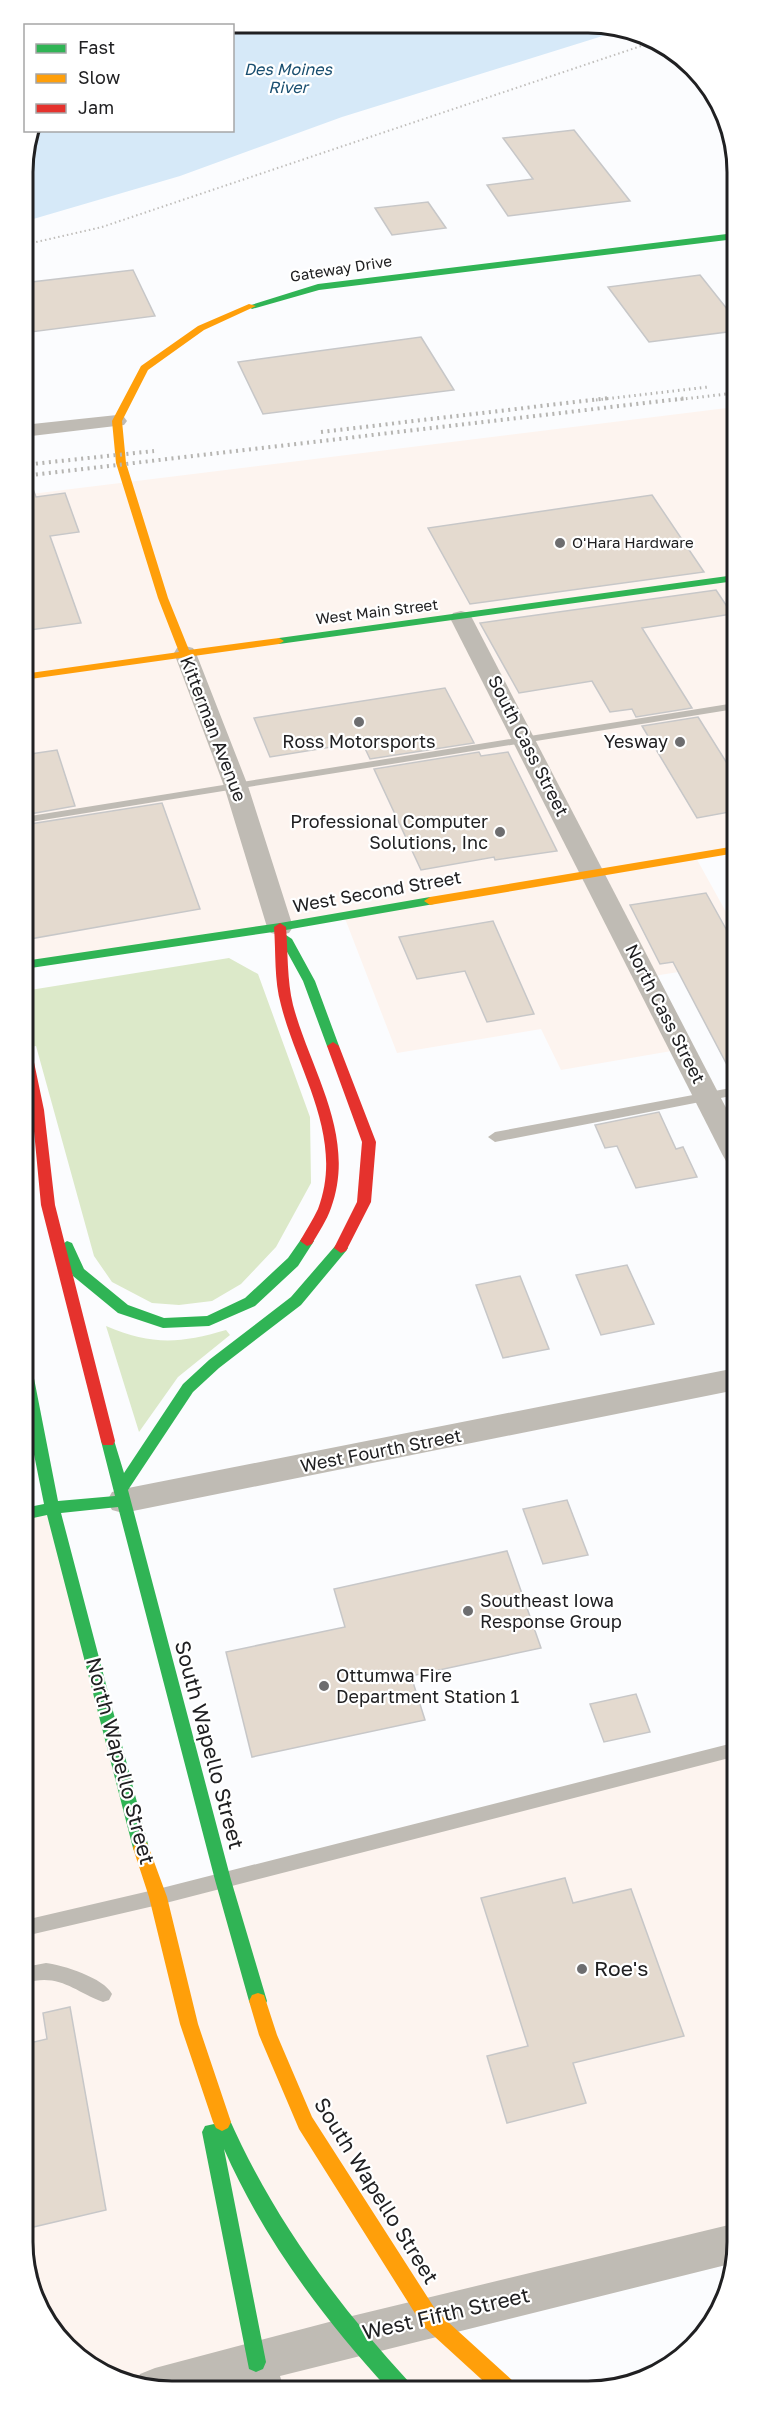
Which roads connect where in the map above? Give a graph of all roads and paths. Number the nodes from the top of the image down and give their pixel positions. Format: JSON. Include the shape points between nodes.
{"nodes":[{"id":1,"x":645,"y":45,"type":"edge"},
{"id":2,"x":727,"y":238,"type":"edge"},
{"id":3,"x":33,"y":243,"type":"edge"},
{"id":4,"x":117,"y":421,"type":"junction"},
{"id":5,"x":33,"y":430,"type":"edge"},
{"id":6,"x":727,"y":579,"type":"edge"},
{"id":7,"x":461,"y":618,"type":"junction"},
{"id":8,"x":185,"y":653,"type":"junction"},
{"id":9,"x":33,"y":676,"type":"edge"},
{"id":10,"x":727,"y":707,"type":"edge"},
{"id":11,"x":525,"y":740,"type":"junction"},
{"id":12,"x":236,"y":786,"type":"junction"},
{"id":13,"x":33,"y":819,"type":"edge"},
{"id":14,"x":727,"y":851,"type":"edge"},
{"id":15,"x":594,"y":874,"type":"junction"},
{"id":16,"x":280,"y":927,"type":"junction"},
{"id":17,"x":33,"y":964,"type":"edge"},
{"id":18,"x":33,"y":1086,"type":"edge"},
{"id":19,"x":727,"y":1093,"type":"edge"},
{"id":20,"x":707,"y":1097,"type":"junction"},
{"id":21,"x":727,"y":1136,"type":"edge"},
{"id":22,"x":495,"y":1137,"type":"dead end"},
{"id":23,"x":48,"y":1204,"type":"junction"},
{"id":24,"x":727,"y":1381,"type":"edge"},
{"id":25,"x":33,"y":1410,"type":"edge"},
{"id":26,"x":122,"y":1495,"type":"junction"},
{"id":27,"x":52,"y":1508,"type":"junction"},
{"id":28,"x":33,"y":1512,"type":"edge"},
{"id":29,"x":727,"y":1752,"type":"edge"},
{"id":30,"x":223,"y":1880,"type":"junction"},
{"id":31,"x":158,"y":1897,"type":"junction"},
{"id":32,"x":33,"y":1926,"type":"edge"},
{"id":33,"x":33,"y":1972,"type":"edge"},
{"id":34,"x":103,"y":1994,"type":"dead end"},
{"id":35,"x":189,"y":2024,"type":"junction"},
{"id":36,"x":727,"y":2245,"type":"edge"},
{"id":37,"x":430,"y":2319,"type":"junction"},
{"id":38,"x":352,"y":2336,"type":"junction"},
{"id":39,"x":260,"y":2375,"type":"edge"},
{"id":40,"x":215,"y":2381,"type":"edge"},
{"id":41,"x":394,"y":2381,"type":"edge"},
{"id":42,"x":498,"y":2381,"type":"edge"}],
"edges":[{"from":1,"to":3,"type":"path","via":[[102,227]]},
{"from":2,"to":4,"type":"main road","name":"Gateway Drive","via":[[405,276],[261,302],[201,328],[144,368]]},
{"from":4,"to":5,"type":"street"},
{"from":4,"to":8,"type":"main road","name":"Kitterman Avenue","via":[[121,464],[163,598]]},
{"from":6,"to":7,"type":"main road","name":"West Main Street"},
{"from":7,"to":8,"type":"main road","name":"West Main Street"},
{"from":7,"to":11,"type":"street","name":"South Cass Street"},
{"from":8,"to":9,"type":"main road","name":"West Main Street"},
{"from":8,"to":12,"type":"street","name":"Kitterman Avenue"},
{"from":10,"to":11,"type":"lane"},
{"from":11,"to":12,"type":"lane"},
{"from":11,"to":15,"type":"street","name":"South Cass Street"},
{"from":12,"to":13,"type":"lane"},
{"from":12,"to":16,"type":"street","name":"Kitterman Avenue"},
{"from":14,"to":15,"type":"main road","name":"West Second Street"},
{"from":15,"to":16,"type":"main road","name":"West Second Street"},
{"from":15,"to":20,"type":"street","name":"North Cass Street"},
{"from":16,"to":17,"type":"main road","name":"West Second Street"},
{"from":16,"to":23,"type":"main road","via":[[287,1004],[331,1127],[334,1170],[320,1222],[293,1262],[250,1302],[209,1321],[163,1323],[123,1309],[78,1272]]},
{"from":16,"to":26,"type":"main road","via":[[309,981],[369,1142],[364,1202],[349,1236],[330,1264],[296,1301],[188,1388]]},
{"from":18,"to":23,"type":"main road","name":"South Wapello Street"},
{"from":19,"to":20,"type":"lane"},
{"from":20,"to":21,"type":"street","name":"North Cass Street"},
{"from":20,"to":22,"type":"lane"},
{"from":23,"to":26,"type":"main road","name":"South Wapello Street"},
{"from":24,"to":26,"type":"street","name":"West Fourth Street"},
{"from":25,"to":27,"type":"main road","name":"North Wapello Street"},
{"from":26,"to":27,"type":"main road","name":"West Fourth Street"},
{"from":26,"to":30,"type":"main road","name":"South Wapello Street"},
{"from":27,"to":28,"type":"main road","name":"West Fourth Street"},
{"from":27,"to":31,"type":"main road","name":"North Wapello Street","via":[[140,1844]]},
{"from":29,"to":30,"type":"lane"},
{"from":30,"to":31,"type":"lane"},
{"from":30,"to":37,"type":"main road","name":"South Wapello Street","via":[[268,2035],[305,2123]]},
{"from":31,"to":32,"type":"lane"},
{"from":31,"to":35,"type":"main road","name":"North Wapello Street"},
{"from":33,"to":34,"type":"lane","via":[[69,1974]]},
{"from":35,"to":38,"type":"main road","name":"North Wapello Street","via":[[233,2154],[298,2264]]},
{"from":35,"to":39,"type":"main road"},
{"from":36,"to":37,"type":"street","name":"West Fifth Street"},
{"from":37,"to":38,"type":"street","name":"West Fifth Street"},
{"from":37,"to":42,"type":"main road","name":"South Wapello Street"},
{"from":38,"to":39,"type":"street","name":"West Fifth Street"},
{"from":38,"to":41,"type":"main road","name":"North Wapello Street"},
{"from":39,"to":40,"type":"street","name":"West Fifth Street"}]}
